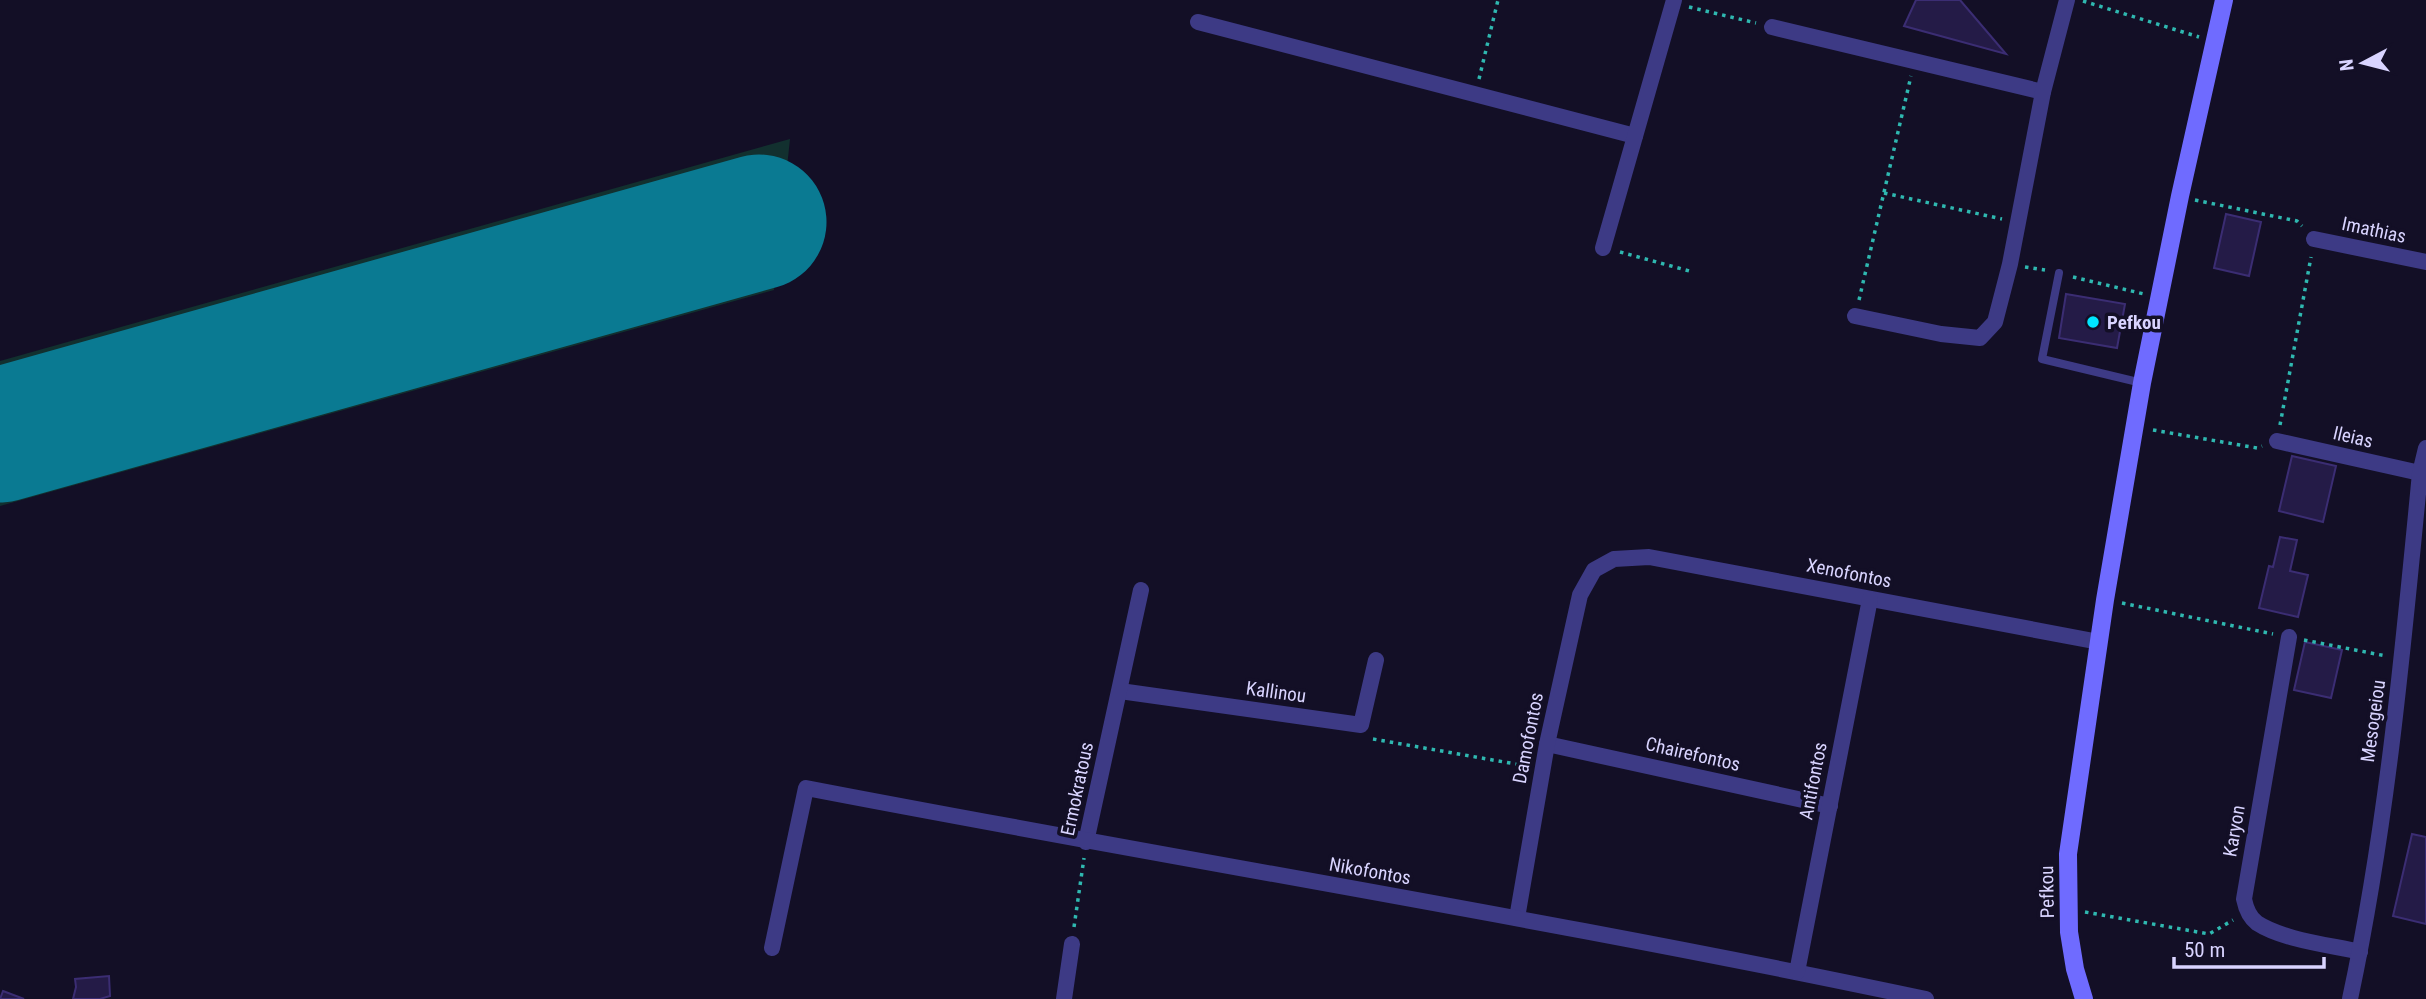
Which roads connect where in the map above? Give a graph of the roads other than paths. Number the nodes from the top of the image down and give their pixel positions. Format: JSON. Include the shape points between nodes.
{"nodes":[{"id":1,"x":2067,"y":0,"type":"edge"},
{"id":2,"x":2224,"y":0,"type":"edge"},
{"id":3,"x":1673,"y":1,"type":"edge"},
{"id":4,"x":1198,"y":22,"type":"dead end"},
{"id":5,"x":1772,"y":27,"type":"road end"},
{"id":6,"x":2042,"y":92,"type":"junction"},
{"id":7,"x":1635,"y":136,"type":"junction"},
{"id":8,"x":2314,"y":239,"type":"road end"},
{"id":9,"x":1603,"y":248,"type":"road end"},
{"id":10,"x":2426,"y":262,"type":"edge"},
{"id":11,"x":2059,"y":273,"type":"road end"},
{"id":12,"x":1855,"y":316,"type":"road end"},
{"id":13,"x":2142,"y":383,"type":"junction"},
{"id":14,"x":2277,"y":442,"type":"road end"},
{"id":15,"x":2426,"y":448,"type":"edge"},
{"id":16,"x":2420,"y":473,"type":"junction"},
{"id":17,"x":1594,"y":570,"type":"joint"},
{"id":18,"x":1140,"y":590,"type":"dead end"},
{"id":19,"x":1870,"y":599,"type":"junction"},
{"id":20,"x":2289,"y":637,"type":"road end"},
{"id":21,"x":2099,"y":642,"type":"junction"},
{"id":22,"x":1376,"y":660,"type":"dead end"},
{"id":23,"x":1120,"y":691,"type":"junction"},
{"id":24,"x":1547,"y":744,"type":"junction"},
{"id":25,"x":1830,"y":806,"type":"junction"},
{"id":26,"x":1086,"y":842,"type":"junction"},
{"id":27,"x":1517,"y":918,"type":"junction"},
{"id":28,"x":1072,"y":944,"type":"road end"},
{"id":29,"x":772,"y":948,"type":"dead end"},
{"id":30,"x":2360,"y":952,"type":"junction"},
{"id":31,"x":1797,"y":972,"type":"junction"},
{"id":32,"x":1064,"y":999,"type":"edge"},
{"id":33,"x":1926,"y":999,"type":"edge"},
{"id":34,"x":2084,"y":999,"type":"edge"},
{"id":35,"x":2350,"y":999,"type":"edge"}],
"edges":[{"from":1,"to":6,"type":"street"},
{"from":2,"to":13,"type":"main road","name":"Pefkou"},
{"from":3,"to":7,"type":"street"},
{"from":4,"to":7,"type":"street"},
{"from":5,"to":6,"type":"street"},
{"from":6,"to":12,"type":"street","via":[[1995,322],[1980,338]]},
{"from":7,"to":9,"type":"street"},
{"from":8,"to":10,"type":"street","name":"Imathias"},
{"from":11,"to":13,"type":"lane","via":[[2042,359]]},
{"from":13,"to":21,"type":"main road","name":"Pefkou"},
{"from":14,"to":16,"type":"street","name":"Ileias"},
{"from":15,"to":16,"type":"street","name":"Mesogeiou"},
{"from":16,"to":30,"type":"street","name":"Mesogeiou","via":[[2402,660]]},
{"from":17,"to":19,"type":"street","name":"Xenofontos","via":[[1614,559],[1649,557]]},
{"from":17,"to":24,"type":"street","name":"Damofontos","via":[[1580,596]]},
{"from":18,"to":23,"type":"street","name":"Ermokratous"},
{"from":19,"to":21,"type":"street","name":"Xenofontos"},
{"from":19,"to":25,"type":"street","name":"Antifontos"},
{"from":20,"to":30,"type":"street","name":"Karyon","via":[[2244,899],[2247,912],[2257,922],[2281,933]]},
{"from":21,"to":34,"type":"main road","name":"Pefkou","via":[[2068,854],[2068,908]]},
{"from":22,"to":23,"type":"street","name":"Kallinou","via":[[1361,725]]},
{"from":23,"to":26,"type":"street","name":"Ermokratous"},
{"from":24,"to":25,"type":"street","name":"Chairefontos"},
{"from":24,"to":27,"type":"street","name":"Damofontos"},
{"from":25,"to":31,"type":"street","name":"Antifontos"},
{"from":26,"to":27,"type":"street","name":"Nikofontos"},
{"from":26,"to":29,"type":"street","name":"Nikofontos","via":[[806,788]]},
{"from":27,"to":31,"type":"street","name":"Nikofontos"},
{"from":28,"to":32,"type":"street"},
{"from":30,"to":35,"type":"street","name":"Mesogeiou"},
{"from":31,"to":33,"type":"street","name":"Nikofontos"}]}
